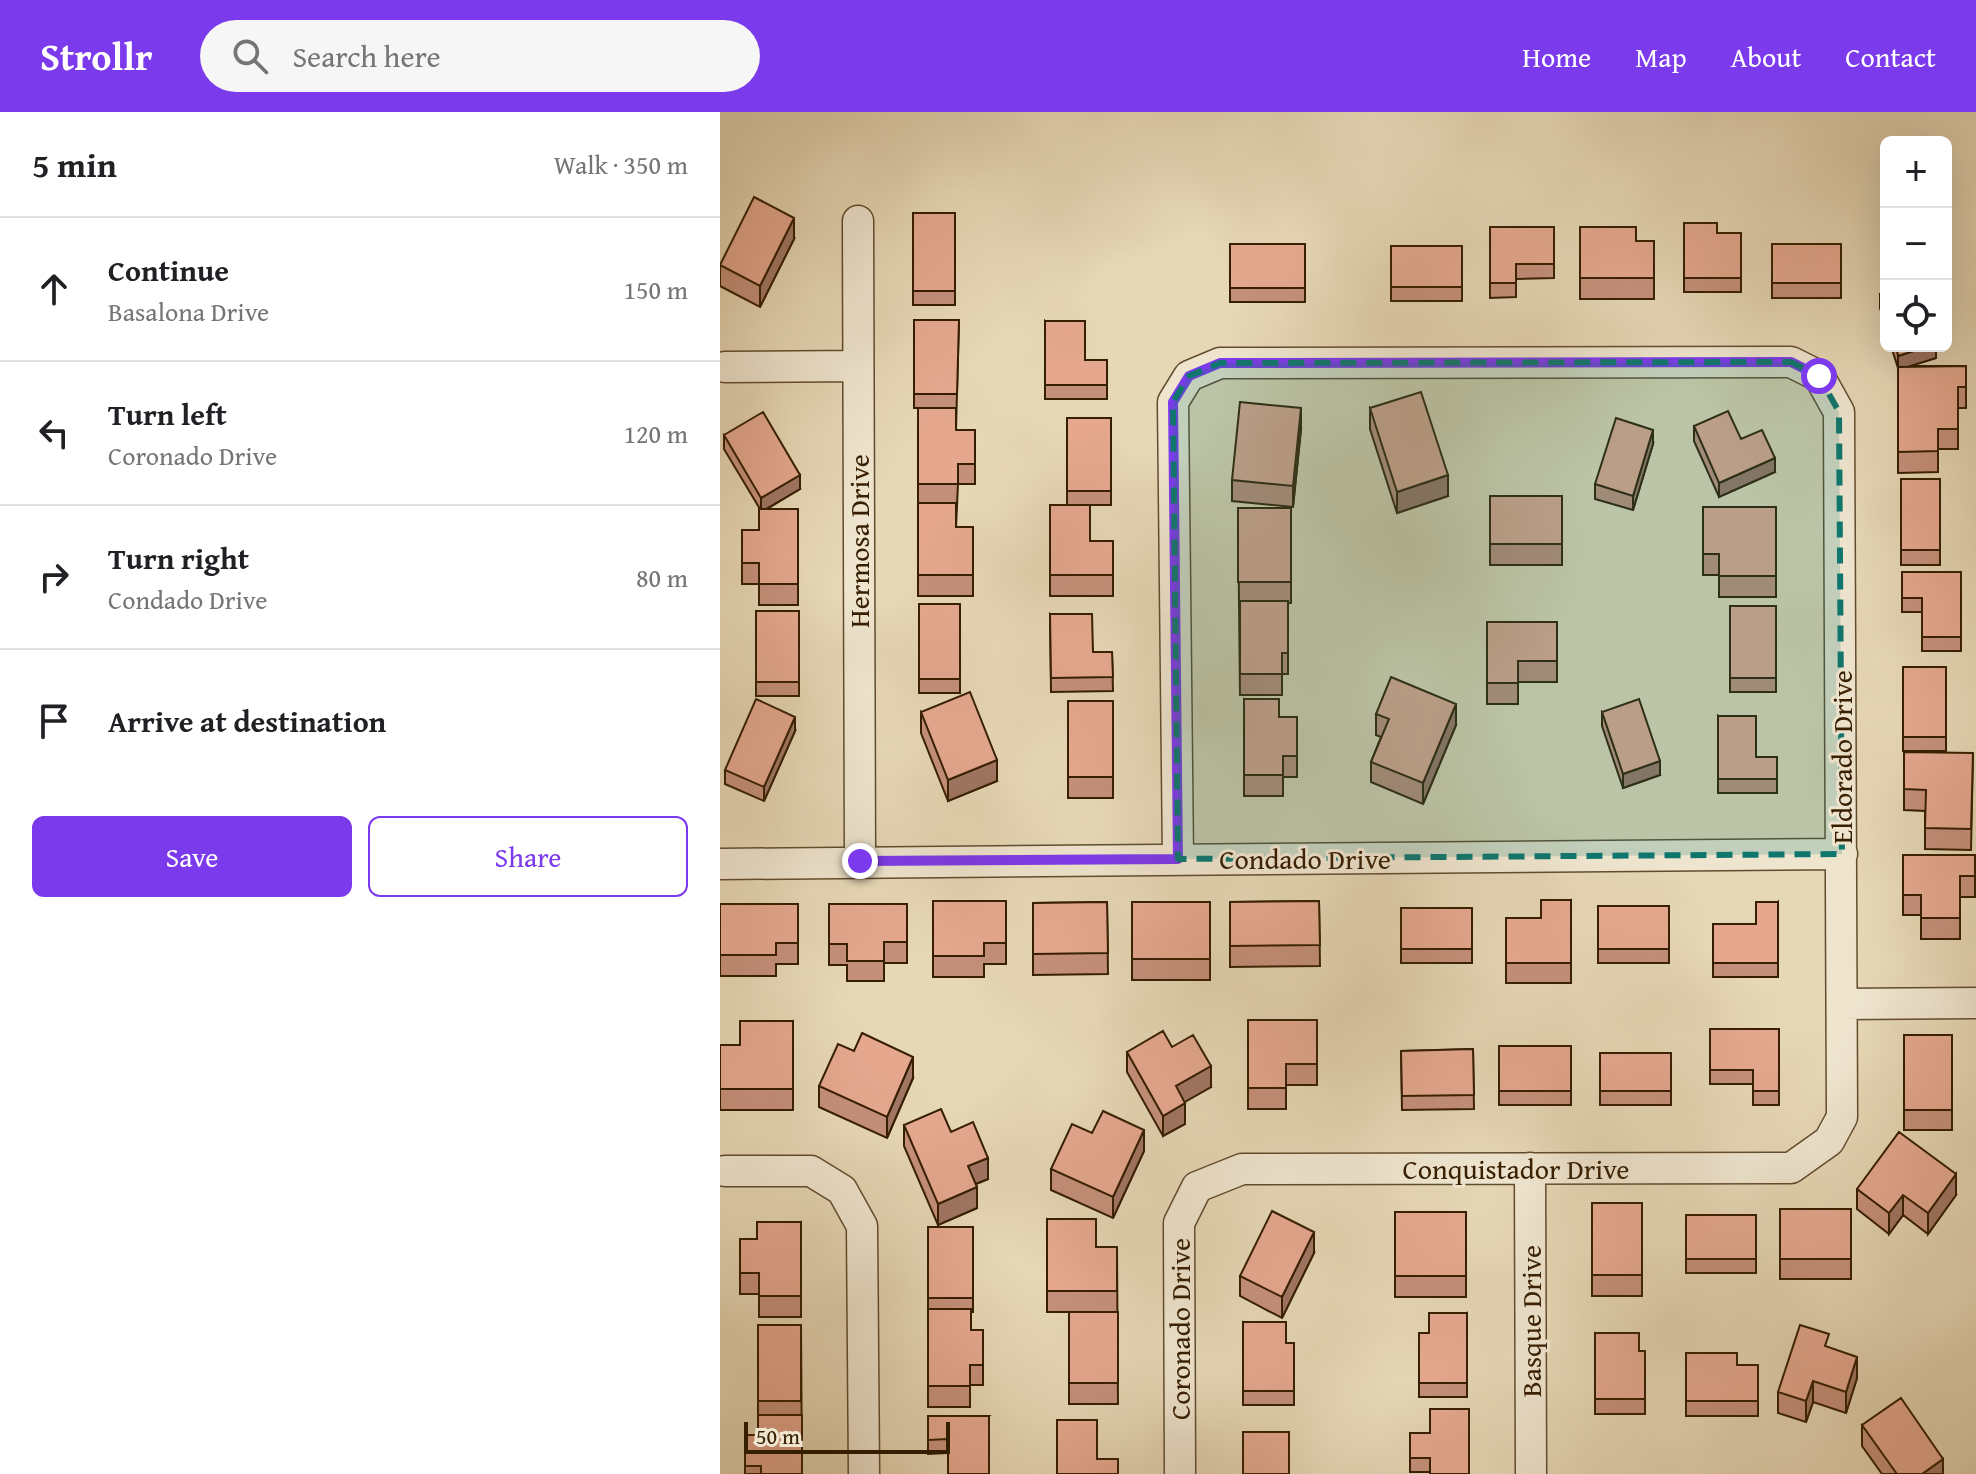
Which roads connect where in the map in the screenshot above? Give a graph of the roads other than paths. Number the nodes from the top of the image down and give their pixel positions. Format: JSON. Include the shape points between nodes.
{"nodes":[{"id":1,"x":858,"y":221,"type":"dead end"},
{"id":2,"x":857,"y":366,"type":"junction"},
{"id":3,"x":725,"y":367,"type":"dead end"},
{"id":4,"x":1842,"y":854,"type":"junction"},
{"id":5,"x":1178,"y":859,"type":"junction"},
{"id":6,"x":860,"y":861,"type":"junction"},
{"id":7,"x":720,"y":864,"type":"edge"},
{"id":8,"x":1976,"y":1003,"type":"edge"},
{"id":9,"x":1842,"y":1004,"type":"junction"},
{"id":10,"x":1829,"y":1141,"type":"joint"},
{"id":11,"x":1530,"y":1168,"type":"junction"},
{"id":12,"x":725,"y":1171,"type":"dead end"},
{"id":13,"x":1197,"y":1187,"type":"joint"},
{"id":14,"x":864,"y":1474,"type":"edge"},
{"id":15,"x":1180,"y":1474,"type":"edge"},
{"id":16,"x":1531,"y":1474,"type":"edge"}],
"edges":[{"from":1,"to":2,"type":"street","name":"Hermosa Drive"},
{"from":2,"to":3,"type":"street"},
{"from":2,"to":6,"type":"street","name":"Hermosa Drive"},
{"from":4,"to":5,"type":"street","name":"Condado Drive"},
{"from":4,"to":5,"type":"street","name":"Eldorado Drive","via":[[1839,412],[1819,376],[1791,362],[1220,363],[1189,376],[1173,402]]},
{"from":4,"to":9,"type":"street","name":"Eldorado Drive"},
{"from":5,"to":6,"type":"street","name":"Condado Drive"},
{"from":6,"to":7,"type":"street","name":"Condado Drive"},
{"from":8,"to":9,"type":"street"},
{"from":9,"to":10,"type":"street","name":"Eldorado Drive","via":[[1842,1117]]},
{"from":10,"to":11,"type":"street","name":"Conquistador Drive","via":[[1791,1168]]},
{"from":11,"to":13,"type":"street","name":"Conquistador Drive","via":[[1242,1169]]},
{"from":11,"to":16,"type":"street","name":"Basque Drive"},
{"from":12,"to":14,"type":"street","via":[[811,1171],[842,1190],[862,1226]]},
{"from":13,"to":15,"type":"street","name":"Coronado Drive","via":[[1179,1223]]}]}
